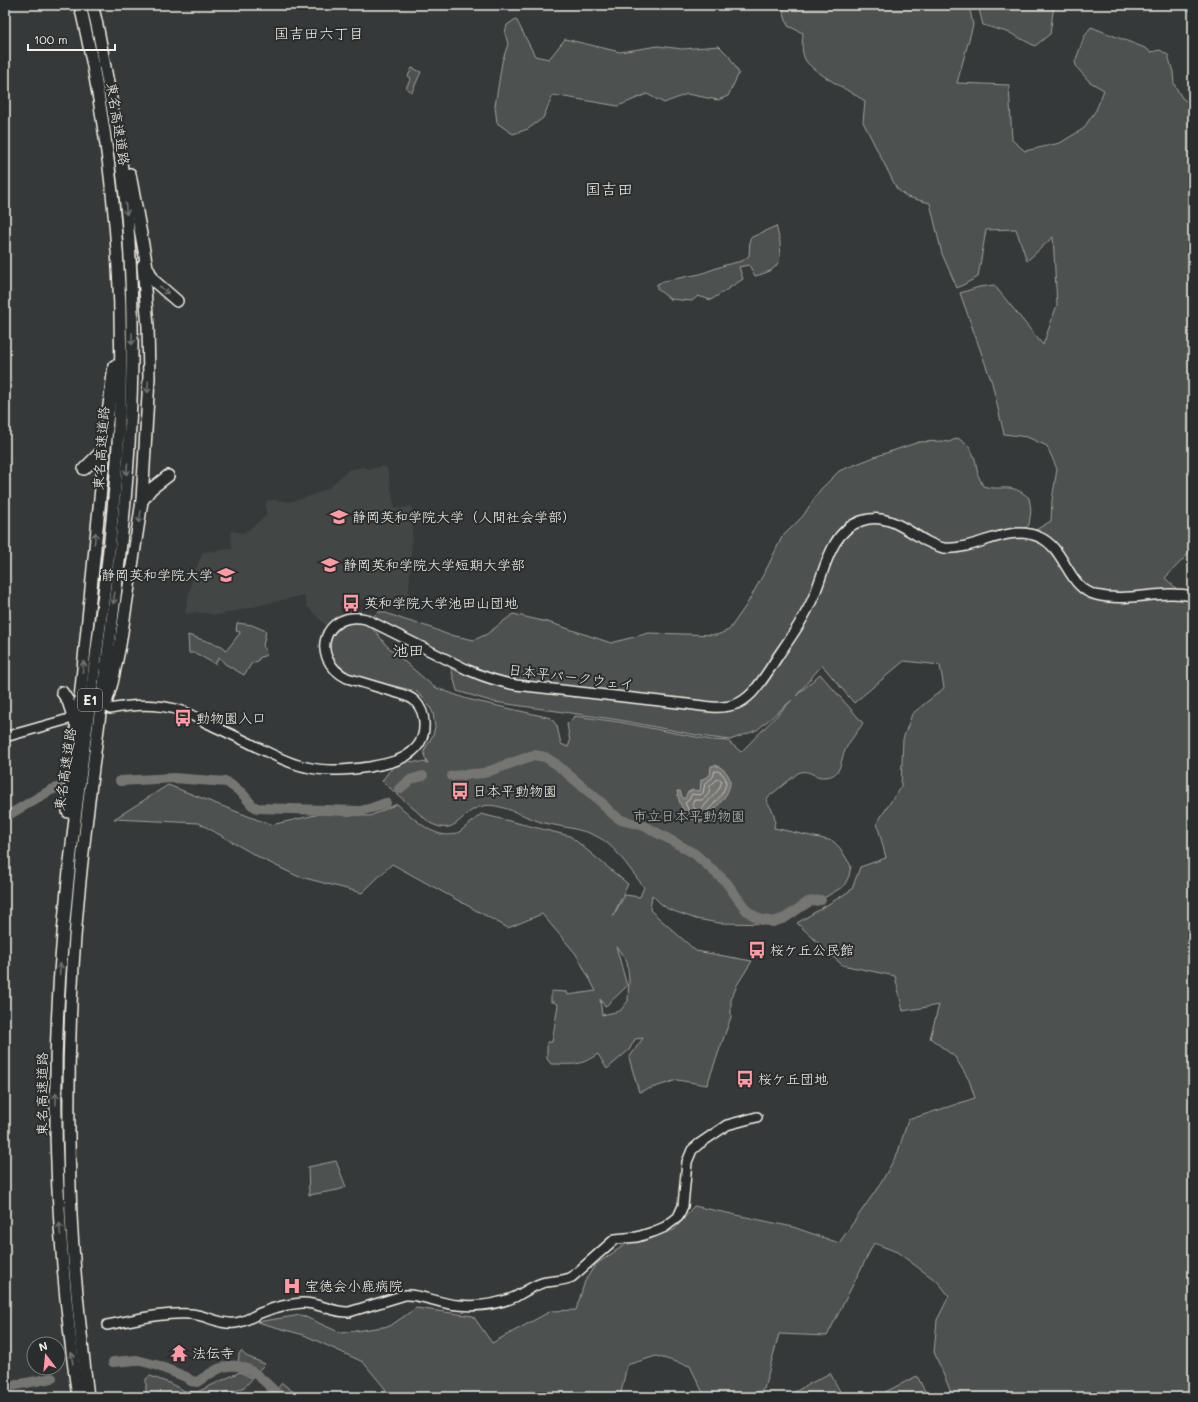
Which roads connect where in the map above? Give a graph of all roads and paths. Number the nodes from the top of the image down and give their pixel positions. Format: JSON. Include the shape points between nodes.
{"nodes":[{"id":1,"x":80,"y":5,"type":"edge"},
{"id":2,"x":93,"y":8,"type":"edge"},
{"id":3,"x":138,"y":222,"type":"junction"},
{"id":4,"x":119,"y":278,"type":"junction"},
{"id":5,"x":177,"y":301,"type":"dead end"},
{"id":6,"x":107,"y":428,"type":"junction"},
{"id":7,"x":84,"y":469,"type":"dead end"},
{"id":8,"x":168,"y":476,"type":"dead end"},
{"id":9,"x":142,"y":501,"type":"junction"},
{"id":10,"x":1193,"y":596,"type":"edge"},
{"id":11,"x":62,"y":692,"type":"dead end"},
{"id":12,"x":110,"y":709,"type":"dead end"},
{"id":13,"x":69,"y":720,"type":"dead end"},
{"id":14,"x":98,"y":730,"type":"junction"},
{"id":15,"x":5,"y":737,"type":"edge"},
{"id":16,"x":73,"y":748,"type":"junction"},
{"id":17,"x":62,"y":936,"type":"junction"},
{"id":18,"x":757,"y":1117,"type":"dead end"},
{"id":19,"x":107,"y":1325,"type":"dead end"},
{"id":20,"x":78,"y":1397,"type":"edge"},
{"id":21,"x":88,"y":1397,"type":"edge"}],
"edges":[{"from":1,"to":4,"type":"highway","name":"東名高速道路","number":"E1","via":[[106,136]]},
{"from":2,"to":3,"type":"highway","via":[[125,140]]},
{"from":2,"to":14,"type":"highway","name":"東名高速道路","number":"E1","one_way":true,"via":[[110,90],[124,181],[132,331],[129,447]]},
{"from":3,"to":5,"type":"highway","one_way":true,"via":[[150,274],[161,288]]},
{"from":3,"to":9,"type":"highway","one_way":true,"via":[[148,327],[149,378]]},
{"from":4,"to":6,"type":"highway","via":[[116,344]]},
{"from":4,"to":17,"type":"highway","name":"東名高速道路","number":"E1","via":[[121,331],[118,447],[103,600],[72,834]]},
{"from":6,"to":7,"type":"highway","via":[[102,451]]},
{"from":16,"to":6,"type":"highway","one_way":true},
{"from":8,"to":9,"type":"highway","via":[[151,489]]},
{"from":9,"to":14,"type":"highway","one_way":true,"via":[[120,645]]},
{"from":10,"to":12,"type":"street","name":"日本平パークウェイ","via":[[1172,594],[1111,598],[1088,593],[1080,587],[1052,546],[1035,535],[1010,534],[958,547],[942,548],[893,522],[872,518],[854,523],[842,534],[832,549],[814,596],[799,625],[757,687],[735,704],[712,707],[497,681],[366,619],[354,617],[339,621],[330,630],[325,641],[325,653],[331,666],[347,678],[405,695],[417,704],[424,721],[422,738],[413,751],[399,760],[346,770],[306,767],[277,757],[182,711],[146,705]]},
{"from":11,"to":16,"type":"highway","via":[[75,720]]},
{"from":13,"to":15,"type":"street"},
{"from":14,"to":21,"type":"highway","name":"東名高速道路","number":"E1","via":[[77,909],[69,1062],[72,1218]]},
{"from":16,"to":17,"type":"highway"},
{"from":20,"to":17,"type":"highway","name":"東名高速道路","number":"E1","one_way":true,"via":[[62,1264],[57,1143],[57,1040]]},
{"from":18,"to":19,"type":"street","via":[[727,1125],[692,1150],[687,1162],[683,1206],[678,1217],[665,1227],[637,1237],[615,1239],[572,1277],[542,1283],[513,1298],[485,1306],[456,1305],[413,1294],[350,1312],[301,1303],[269,1310],[237,1323],[181,1314]]}]}
